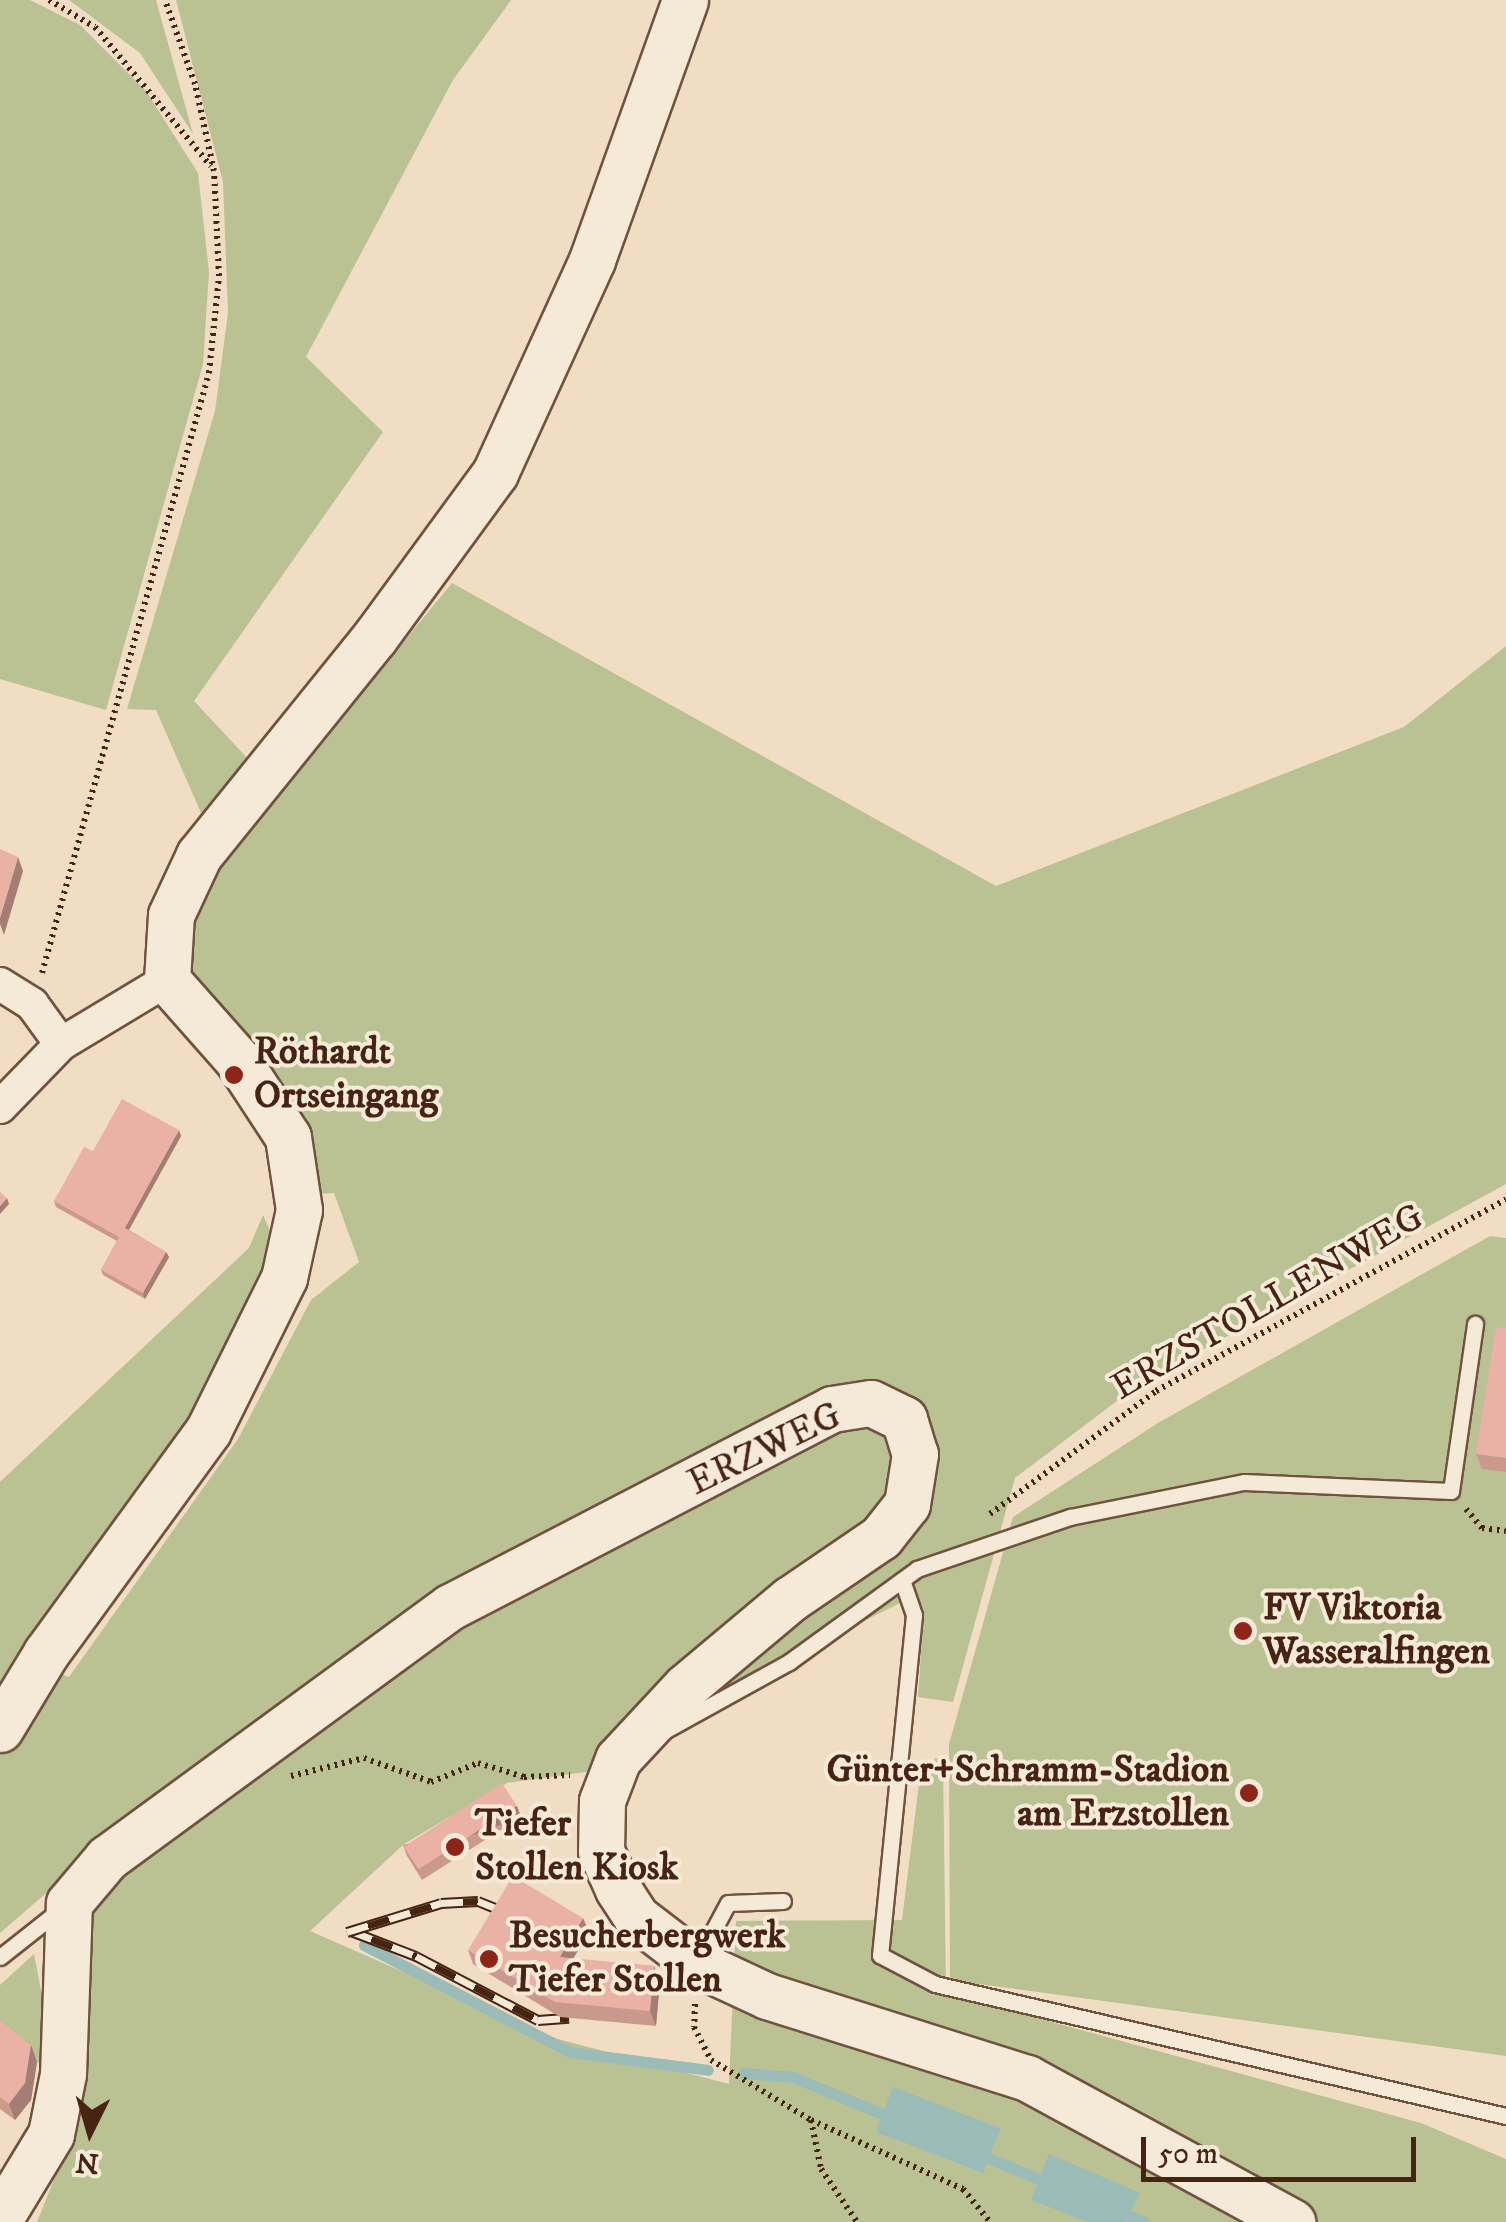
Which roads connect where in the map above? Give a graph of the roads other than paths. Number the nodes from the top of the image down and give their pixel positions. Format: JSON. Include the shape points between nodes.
{"nodes":[{"id":1,"x":685,"y":0,"type":"edge"},
{"id":2,"x":167,"y":980,"type":"junction"},
{"id":3,"x":0,"y":984,"type":"edge"},
{"id":4,"x":62,"y":1044,"type":"junction"},
{"id":5,"x":0,"y":1106,"type":"edge"},
{"id":6,"x":1475,"y":1324,"type":"dead end"},
{"id":7,"x":902,"y":1580,"type":"junction"},
{"id":8,"x":0,"y":1729,"type":"edge"},
{"id":9,"x":633,"y":1744,"type":"junction"},
{"id":10,"x":783,"y":1902,"type":"dead end"},
{"id":11,"x":69,"y":1903,"type":"junction"},
{"id":12,"x":0,"y":1957,"type":"edge"},
{"id":13,"x":696,"y":1962,"type":"junction"},
{"id":14,"x":1506,"y":2116,"type":"edge"},
{"id":15,"x":11,"y":2214,"type":"edge"},
{"id":16,"x":1292,"y":2222,"type":"edge"}],
"edges":[{"from":1,"to":2,"type":"street","via":[[592,260],[495,473],[375,637],[199,855],[170,916]]},
{"from":2,"to":4,"type":"street"},
{"from":2,"to":8,"type":"street","via":[[237,1058],[288,1137],[299,1210],[284,1278],[208,1431],[46,1652]]},
{"from":3,"to":4,"type":"street","via":[[32,1004]]},
{"from":4,"to":5,"type":"street"},
{"from":6,"to":7,"type":"lane","via":[[1451,1491],[1244,1482],[1070,1517]]},
{"from":7,"to":9,"type":"lane","via":[[788,1662],[682,1724]]},
{"from":7,"to":14,"type":"lane","via":[[914,1615],[880,1955],[936,1984]]},
{"from":9,"to":11,"type":"street","name":"ERZWEG","via":[[685,1687],[790,1599],[881,1537],[906,1504],[916,1454],[904,1419],[871,1403],[832,1410],[450,1607],[166,1811],[107,1858]]},
{"from":9,"to":13,"type":"street","name":"ERZWEG","via":[[618,1759],[602,1801],[601,1851],[636,1918]]},
{"from":10,"to":13,"type":"lane","via":[[728,1904]]},
{"from":11,"to":12,"type":"lane"},
{"from":11,"to":15,"type":"street","via":[[63,2074],[50,2134]]},
{"from":13,"to":16,"type":"street","name":"ERZWEG","via":[[767,1996],[1027,2078]]}]}
